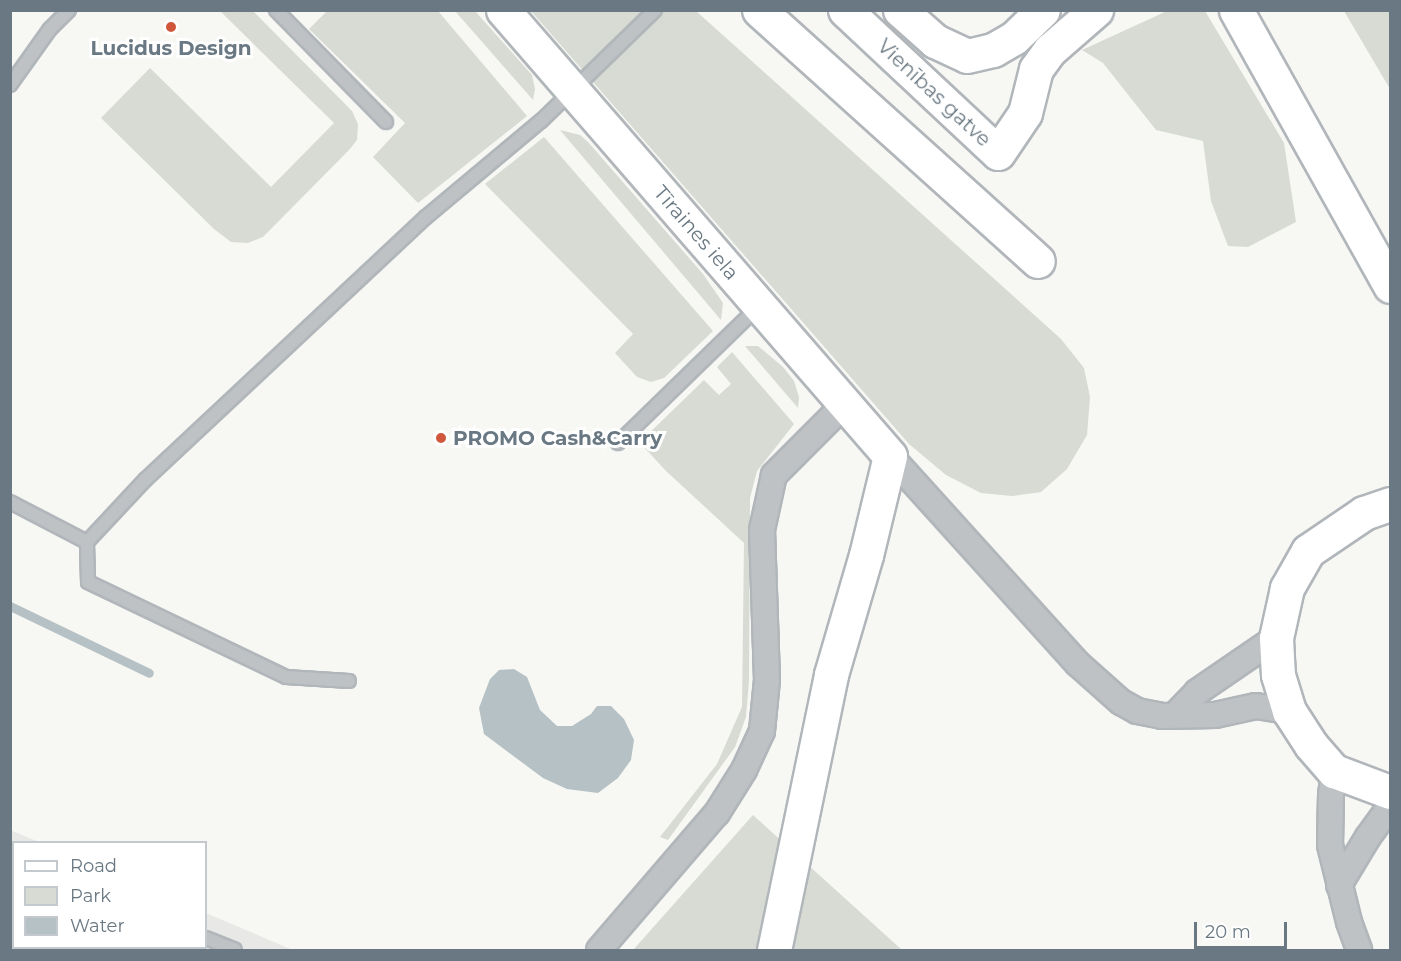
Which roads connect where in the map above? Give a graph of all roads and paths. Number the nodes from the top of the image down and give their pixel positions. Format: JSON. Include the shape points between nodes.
{"nodes":[{"id":1,"x":69,"y":10,"type":"edge"},
{"id":2,"x":276,"y":10,"type":"edge"},
{"id":3,"x":503,"y":10,"type":"edge"},
{"id":4,"x":655,"y":10,"type":"edge"},
{"id":5,"x":759,"y":10,"type":"edge"},
{"id":6,"x":845,"y":10,"type":"edge"},
{"id":7,"x":900,"y":10,"type":"edge"},
{"id":8,"x":1043,"y":10,"type":"edge"},
{"id":9,"x":1096,"y":10,"type":"edge"},
{"id":10,"x":1236,"y":10,"type":"edge"},
{"id":11,"x":10,"y":85,"type":"edge"},
{"id":12,"x":573,"y":92,"type":"junction"},
{"id":13,"x":386,"y":122,"type":"dead end"},
{"id":14,"x":1038,"y":261,"type":"dead end"},
{"id":15,"x":1390,"y":286,"type":"edge"},
{"id":16,"x":759,"y":306,"type":"junction"},
{"id":17,"x":844,"y":404,"type":"junction"},
{"id":18,"x":618,"y":443,"type":"dead end"},
{"id":19,"x":890,"y":456,"type":"junction"},
{"id":20,"x":10,"y":502,"type":"edge"},
{"id":21,"x":1390,"y":504,"type":"edge"},
{"id":22,"x":87,"y":542,"type":"junction"},
{"id":23,"x":1276,"y":638,"type":"junction"},
{"id":24,"x":349,"y":681,"type":"dead end"},
{"id":25,"x":1289,"y":711,"type":"junction"},
{"id":26,"x":1175,"y":715,"type":"junction"},
{"id":27,"x":1334,"y":771,"type":"junction"},
{"id":28,"x":1390,"y":792,"type":"edge"},
{"id":29,"x":1390,"y":807,"type":"edge"},
{"id":30,"x":1339,"y":885,"type":"junction"},
{"id":31,"x":207,"y":938,"type":"edge"},
{"id":32,"x":236,"y":951,"type":"edge"},
{"id":33,"x":599,"y":951,"type":"edge"},
{"id":34,"x":774,"y":951,"type":"edge"},
{"id":35,"x":1359,"y":951,"type":"edge"}],
"edges":[{"from":1,"to":11,"type":"lane","via":[[50,29]]},
{"from":2,"to":13,"type":"lane"},
{"from":3,"to":12,"type":"main road","name":"Tīraines iela"},
{"from":4,"to":12,"type":"lane"},
{"from":5,"to":14,"type":"main road"},
{"from":6,"to":9,"type":"main road","name":"Vienības gatve","via":[[998,153],[1025,113],[1036,69],[1050,50]]},
{"from":7,"to":8,"type":"main road","name":"Vienības gatve","via":[[935,41],[967,56],[993,50],[1014,38]]},
{"from":10,"to":15,"type":"main road"},
{"from":12,"to":16,"type":"main road","name":"Tīraines iela"},
{"from":12,"to":22,"type":"lane","via":[[444,200],[146,479]]},
{"from":16,"to":17,"type":"main road","name":"Tīraines iela"},
{"from":16,"to":18,"type":"lane"},
{"from":17,"to":19,"type":"main road","name":"Tīraines iela"},
{"from":17,"to":33,"type":"street","via":[[774,475],[762,530],[767,680],[762,731],[717,813]]},
{"from":19,"to":26,"type":"street","via":[[1077,663],[1120,702],[1137,711]]},
{"from":19,"to":34,"type":"main road","via":[[831,675]]},
{"from":20,"to":22,"type":"lane"},
{"from":21,"to":23,"type":"main road","via":[[1364,513],[1308,550],[1287,588]]},
{"from":22,"to":24,"type":"lane","via":[[88,582],[286,677]]},
{"from":23,"to":25,"type":"main road","via":[[1278,675]]},
{"from":23,"to":26,"type":"street","via":[[1197,692]]},
{"from":25,"to":26,"type":"street","via":[[1256,706],[1215,716]]},
{"from":25,"to":27,"type":"main road"},
{"from":27,"to":28,"type":"main road"},
{"from":27,"to":30,"type":"street","via":[[1330,845]]},
{"from":29,"to":30,"type":"street"},
{"from":30,"to":35,"type":"street"},
{"from":31,"to":32,"type":"lane"}]}
